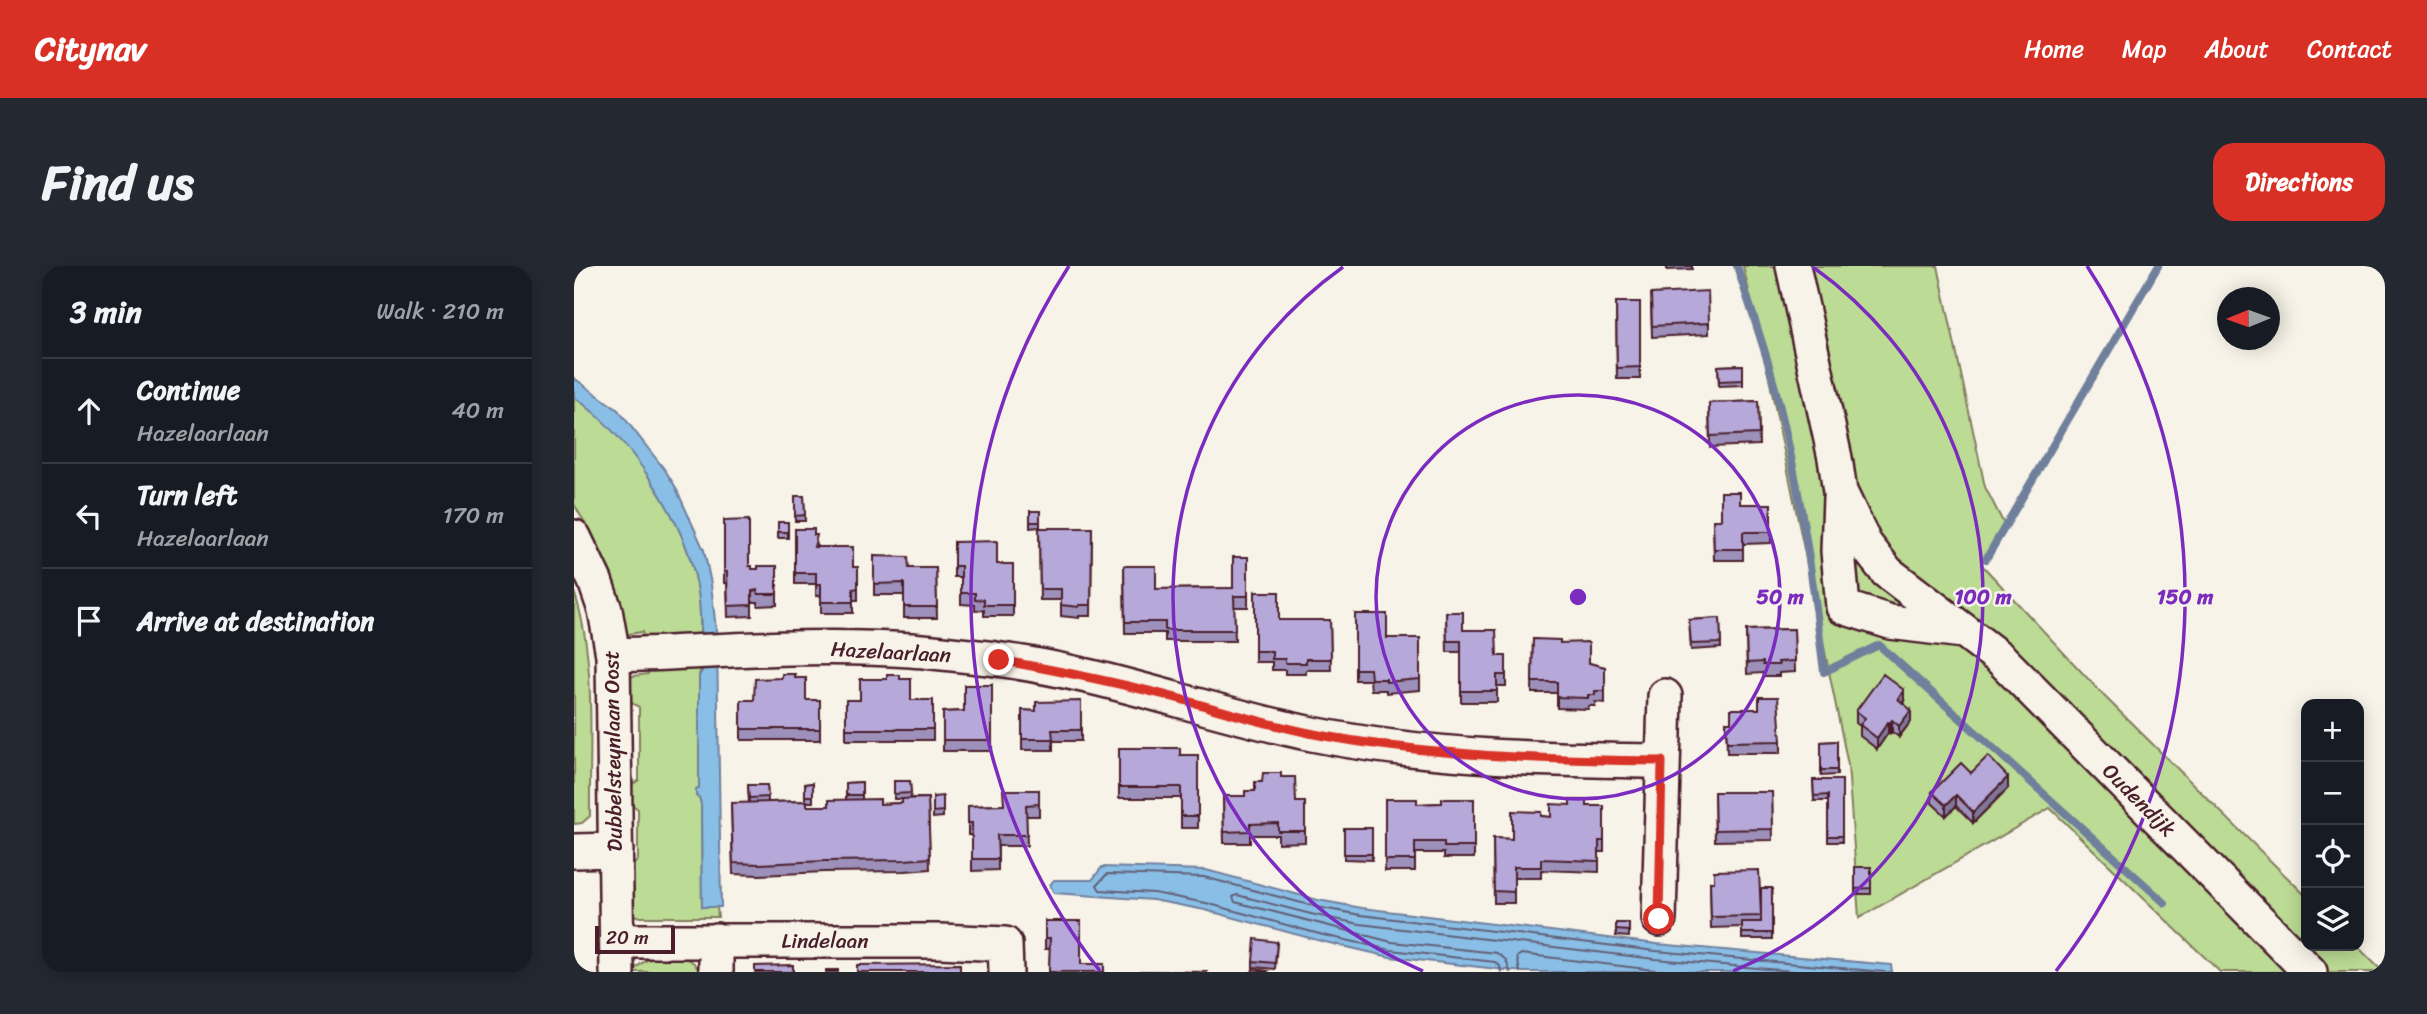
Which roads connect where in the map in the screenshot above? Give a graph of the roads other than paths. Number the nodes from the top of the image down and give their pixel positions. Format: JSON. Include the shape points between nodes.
{"nodes":[{"id":1,"x":1793,"y":266,"type":"edge"},
{"id":2,"x":1840,"y":492,"type":"junction"},
{"id":3,"x":574,"y":537,"type":"edge"},
{"id":4,"x":1965,"y":631,"type":"junction"},
{"id":5,"x":613,"y":655,"type":"junction"},
{"id":6,"x":1665,"y":696,"type":"dead end"},
{"id":7,"x":1662,"y":761,"type":"junction"},
{"id":8,"x":616,"y":850,"type":"junction"},
{"id":9,"x":574,"y":851,"type":"edge"},
{"id":10,"x":1659,"y":919,"type":"dead end"},
{"id":11,"x":617,"y":956,"type":"edge"},
{"id":12,"x":716,"y":956,"type":"edge"},
{"id":13,"x":1006,"y":972,"type":"edge"},
{"id":14,"x":2310,"y":972,"type":"edge"}],
"edges":[{"from":1,"to":2,"type":"street","name":"Oudendijk"},
{"from":2,"to":4,"type":"street","name":"Oudendijk","via":[[1865,544],[1887,572]]},
{"from":2,"to":4,"type":"street","name":"Oudendijk","via":[[1838,551],[1843,607],[1890,622]]},
{"from":3,"to":5,"type":"street","name":"Dubbelsteynlaan Oost","via":[[605,610]]},
{"from":4,"to":14,"type":"street","name":"Oudendijk","via":[[2039,696]]},
{"from":5,"to":7,"type":"street","name":"Hazelaarlaan","via":[[777,648],[911,650],[1080,675],[1248,719],[1388,746],[1514,757]]},
{"from":5,"to":8,"type":"street","name":"Dubbelsteynlaan Oost"},
{"from":6,"to":7,"type":"street"},
{"from":7,"to":10,"type":"street"},
{"from":8,"to":9,"type":"street"},
{"from":8,"to":11,"type":"street","name":"Dubbelsteynlaan Oost"},
{"from":11,"to":12,"type":"street","name":"Lindelaan"},
{"from":12,"to":13,"type":"street","name":"Lindelaan","via":[[940,941],[1005,944]]}]}
